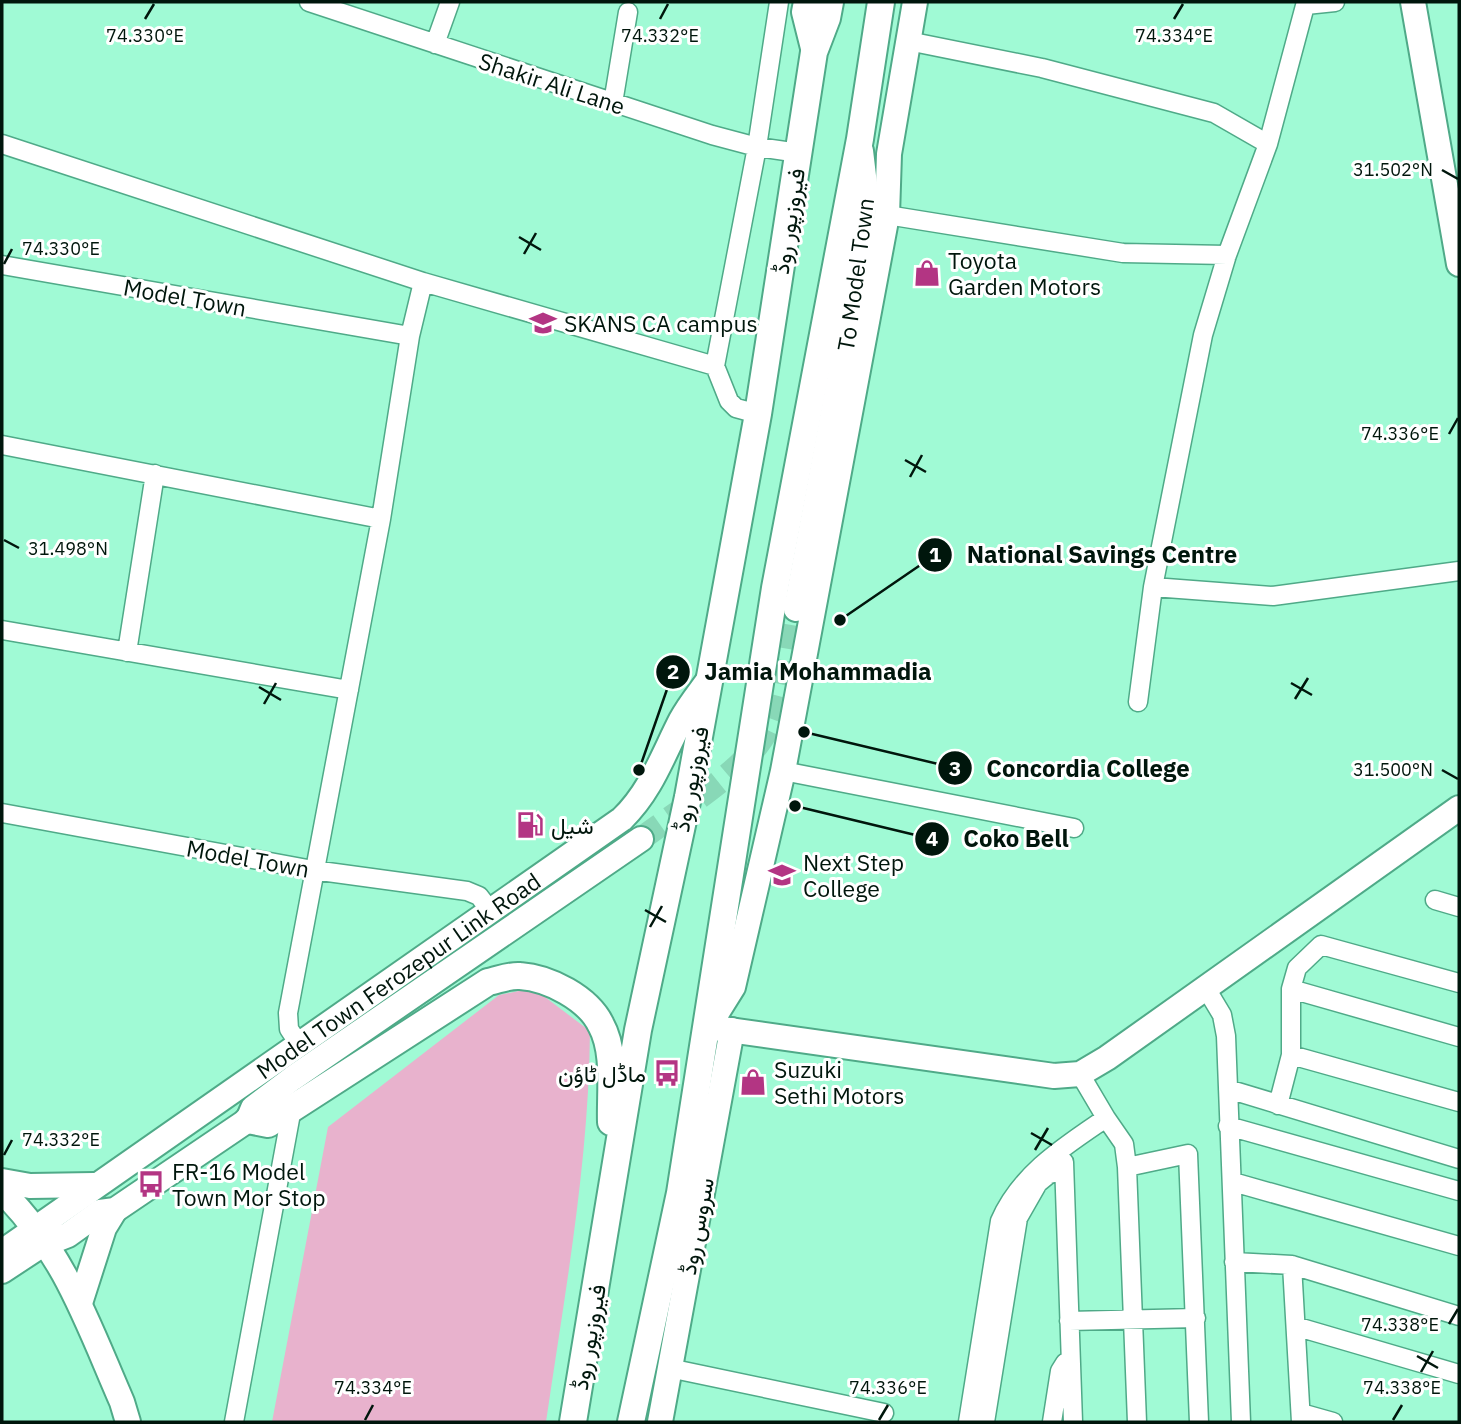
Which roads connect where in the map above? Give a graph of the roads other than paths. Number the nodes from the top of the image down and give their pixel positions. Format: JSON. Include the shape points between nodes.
{"nodes":[{"id":1,"x":309,"y":2,"type":"edge"},
{"id":2,"x":450,"y":2,"type":"edge"},
{"id":3,"x":779,"y":2,"type":"edge"},
{"id":4,"x":806,"y":2,"type":"edge"},
{"id":5,"x":830,"y":2,"type":"edge"},
{"id":6,"x":881,"y":2,"type":"edge"},
{"id":7,"x":915,"y":2,"type":"edge"},
{"id":8,"x":1335,"y":2,"type":"edge"},
{"id":9,"x":1413,"y":2,"type":"edge"},
{"id":10,"x":1306,"y":4,"type":"edge"},
{"id":11,"x":628,"y":12,"type":"dead end"},
{"id":12,"x":908,"y":41,"type":"junction"},
{"id":13,"x":435,"y":44,"type":"junction"},
{"id":14,"x":814,"y":52,"type":"junction"},
{"id":15,"x":613,"y":103,"type":"junction"},
{"id":16,"x":860,"y":139,"type":"junction"},
{"id":17,"x":2,"y":144,"type":"edge"},
{"id":18,"x":1268,"y":144,"type":"junction"},
{"id":19,"x":757,"y":148,"type":"junction"},
{"id":20,"x":799,"y":153,"type":"junction"},
{"id":21,"x":889,"y":153,"type":"junction"},
{"id":22,"x":887,"y":215,"type":"junction"},
{"id":23,"x":1227,"y":255,"type":"junction"},
{"id":24,"x":1459,"y":264,"type":"edge"},
{"id":25,"x":2,"y":265,"type":"edge"},
{"id":26,"x":423,"y":282,"type":"junction"},
{"id":27,"x":410,"y":336,"type":"junction"},
{"id":28,"x":846,"y":343,"type":"junction"},
{"id":29,"x":715,"y":366,"type":"junction"},
{"id":30,"x":758,"y":414,"type":"junction"},
{"id":31,"x":2,"y":445,"type":"edge"},
{"id":32,"x":155,"y":474,"type":"junction"},
{"id":33,"x":381,"y":519,"type":"junction"},
{"id":34,"x":1459,"y":571,"type":"edge"},
{"id":35,"x":1153,"y":587,"type":"junction"},
{"id":36,"x":796,"y":609,"type":"tunnel mouth"},
{"id":37,"x":2,"y":630,"type":"edge"},
{"id":38,"x":127,"y":652,"type":"junction"},
{"id":39,"x":710,"y":678,"type":"junction"},
{"id":40,"x":349,"y":690,"type":"junction"},
{"id":41,"x":1138,"y":702,"type":"dead end"},
{"id":42,"x":783,"y":771,"type":"junction"},
{"id":43,"x":1459,"y":808,"type":"edge"},
{"id":44,"x":2,"y":813,"type":"edge"},
{"id":45,"x":1074,"y":828,"type":"dead end"},
{"id":46,"x":641,"y":839,"type":"tunnel mouth"},
{"id":47,"x":313,"y":870,"type":"junction"},
{"id":48,"x":1435,"y":900,"type":"dead end"},
{"id":49,"x":1459,"y":907,"type":"edge"},
{"id":50,"x":489,"y":909,"type":"junction"},
{"id":51,"x":1459,"y":984,"type":"edge"},
{"id":52,"x":1291,"y":989,"type":"junction"},
{"id":53,"x":1207,"y":990,"type":"junction"},
{"id":54,"x":720,"y":1029,"type":"junction"},
{"id":55,"x":1459,"y":1037,"type":"edge"},
{"id":56,"x":299,"y":1044,"type":"junction"},
{"id":57,"x":1291,"y":1055,"type":"junction"},
{"id":58,"x":1080,"y":1074,"type":"junction"},
{"id":59,"x":1228,"y":1089,"type":"junction"},
{"id":60,"x":1459,"y":1102,"type":"edge"},
{"id":61,"x":1278,"y":1105,"type":"junction"},
{"id":62,"x":292,"y":1108,"type":"junction"},
{"id":63,"x":1106,"y":1118,"type":"junction"},
{"id":64,"x":248,"y":1120,"type":"junction"},
{"id":65,"x":1228,"y":1126,"type":"junction"},
{"id":66,"x":1060,"y":1150,"type":"junction"},
{"id":67,"x":1459,"y":1159,"type":"edge"},
{"id":68,"x":1127,"y":1167,"type":"junction"},
{"id":69,"x":1064,"y":1171,"type":"junction"},
{"id":70,"x":2,"y":1181,"type":"edge"},
{"id":71,"x":1233,"y":1182,"type":"junction"},
{"id":72,"x":94,"y":1185,"type":"junction"},
{"id":73,"x":2,"y":1191,"type":"edge"},
{"id":74,"x":1459,"y":1191,"type":"edge"},
{"id":75,"x":612,"y":1194,"type":"junction"},
{"id":76,"x":115,"y":1210,"type":"junction"},
{"id":77,"x":42,"y":1236,"type":"junction"},
{"id":78,"x":1459,"y":1246,"type":"edge"},
{"id":79,"x":2,"y":1252,"type":"edge"},
{"id":80,"x":1234,"y":1262,"type":"junction"},
{"id":81,"x":1292,"y":1265,"type":"junction"},
{"id":82,"x":2,"y":1271,"type":"edge"},
{"id":83,"x":80,"y":1303,"type":"junction"},
{"id":84,"x":1459,"y":1316,"type":"edge"},
{"id":85,"x":1133,"y":1318,"type":"junction"},
{"id":86,"x":1196,"y":1318,"type":"junction"},
{"id":87,"x":1069,"y":1321,"type":"junction"},
{"id":88,"x":1298,"y":1327,"type":"junction"},
{"id":89,"x":1071,"y":1363,"type":"junction"},
{"id":90,"x":669,"y":1368,"type":"junction"},
{"id":91,"x":1459,"y":1374,"type":"edge"},
{"id":92,"x":884,"y":1413,"type":"dead end"},
{"id":93,"x":1301,"y":1417,"type":"edge"},
{"id":94,"x":128,"y":1422,"type":"edge"},
{"id":95,"x":234,"y":1422,"type":"edge"},
{"id":96,"x":573,"y":1422,"type":"edge"},
{"id":97,"x":631,"y":1422,"type":"edge"},
{"id":98,"x":660,"y":1422,"type":"edge"},
{"id":99,"x":968,"y":1422,"type":"edge"},
{"id":100,"x":985,"y":1422,"type":"edge"},
{"id":101,"x":1052,"y":1422,"type":"edge"},
{"id":102,"x":1073,"y":1422,"type":"edge"},
{"id":103,"x":1137,"y":1422,"type":"edge"},
{"id":104,"x":1199,"y":1422,"type":"edge"},
{"id":105,"x":1241,"y":1422,"type":"edge"},
{"id":106,"x":1333,"y":1422,"type":"edge"}],
"edges":[{"from":1,"to":13,"type":"street","name":"Shakir Ali Lane"},
{"from":2,"to":13,"type":"street"},
{"from":3,"to":19,"type":"street"},
{"from":4,"to":14,"type":"street","name":"فیروزپور روڈ","via":[[804,12]]},
{"from":5,"to":14,"type":"main road","name":"فیروزپور روڈ"},
{"from":6,"to":16,"type":"main road"},
{"from":7,"to":12,"type":"street"},
{"from":8,"to":10,"type":"street"},
{"from":9,"to":24,"type":"street"},
{"from":10,"to":18,"type":"street"},
{"from":11,"to":15,"type":"street"},
{"from":12,"to":18,"type":"street","via":[[1042,68],[1214,113]]},
{"from":12,"to":21,"type":"street"},
{"from":13,"to":15,"type":"street","name":"Shakir Ali Lane"},
{"from":14,"to":20,"type":"main road","name":"فیروزپور روڈ"},
{"from":15,"to":19,"type":"street","name":"Shakir Ali Lane"},
{"from":16,"to":28,"type":"street","name":"To Model Town","via":[[866,193]]},
{"from":16,"to":54,"type":"main road","via":[[775,588]]},
{"from":17,"to":26,"type":"street"},
{"from":18,"to":23,"type":"street"},
{"from":19,"to":20,"type":"street","name":"Shakir Ali Lane"},
{"from":19,"to":29,"type":"street"},
{"from":20,"to":30,"type":"main road","name":"فیروزپور روڈ"},
{"from":21,"to":22,"type":"street"},
{"from":21,"to":28,"type":"street","name":"To Model Town","via":[[858,308]]},
{"from":22,"to":23,"type":"street","via":[[1123,253]]},
{"from":22,"to":42,"type":"street"},
{"from":23,"to":35,"type":"street","via":[[1203,335]]},
{"from":25,"to":27,"type":"street","name":"Model Town"},
{"from":26,"to":27,"type":"street"},
{"from":26,"to":29,"type":"street"},
{"from":27,"to":33,"type":"street"},
{"from":28,"to":36,"type":"street"},
{"from":29,"to":30,"type":"street","via":[[729,401],[736,408]]},
{"from":30,"to":39,"type":"main road","name":"فیروزپور روڈ"},
{"from":31,"to":32,"type":"street"},
{"from":32,"to":33,"type":"street"},
{"from":32,"to":38,"type":"street"},
{"from":33,"to":40,"type":"street"},
{"from":34,"to":35,"type":"street","via":[[1273,596]]},
{"from":35,"to":41,"type":"street"},
{"from":37,"to":38,"type":"street"},
{"from":38,"to":40,"type":"street"},
{"from":39,"to":50,"type":"street","name":"Model Town Ferozepur Link Road","via":[[682,718],[667,754],[632,809]]},
{"from":39,"to":75,"type":"main road","name":"فیروزپور روڈ","via":[[638,1030]]},
{"from":40,"to":47,"type":"street"},
{"from":42,"to":45,"type":"street"},
{"from":42,"to":54,"type":"street"},
{"from":43,"to":53,"type":"street"},
{"from":44,"to":47,"type":"street","name":"Model Town"},
{"from":46,"to":64,"type":"street","via":[[293,1078],[253,1108]]},
{"from":47,"to":50,"type":"street","name":"Model Town","via":[[467,891]]},
{"from":47,"to":56,"type":"street","via":[[288,1013],[289,1029]]},
{"from":48,"to":49,"type":"street"},
{"from":50,"to":56,"type":"street","name":"Model Town Ferozepur Link Road"},
{"from":51,"to":52,"type":"street","via":[[1321,945],[1297,968]]},
{"from":52,"to":55,"type":"street"},
{"from":52,"to":57,"type":"street"},
{"from":53,"to":58,"type":"street"},
{"from":53,"to":59,"type":"street","via":[[1222,1015]]},
{"from":54,"to":58,"type":"street","via":[[1054,1076]]},
{"from":54,"to":90,"type":"street","name":"سروس روڈ"},
{"from":54,"to":97,"type":"main road"},
{"from":56,"to":72,"type":"street","name":"Model Town Ferozepur Link Road"},
{"from":57,"to":60,"type":"street"},
{"from":57,"to":61,"type":"street"},
{"from":58,"to":63,"type":"street"},
{"from":59,"to":61,"type":"street"},
{"from":59,"to":65,"type":"street"},
{"from":61,"to":67,"type":"street"},
{"from":62,"to":64,"type":"main road","via":[[268,1124]]},
{"from":62,"to":75,"type":"main road","via":[[488,982],[518,975],[546,981],[577,1000],[601,1024],[610,1076]]},
{"from":62,"to":95,"type":"street"},
{"from":63,"to":66,"type":"street"},
{"from":63,"to":68,"type":"street","via":[[1124,1144]]},
{"from":64,"to":76,"type":"street"},
{"from":65,"to":71,"type":"street"},
{"from":65,"to":74,"type":"street"},
{"from":66,"to":69,"type":"street"},
{"from":66,"to":99,"type":"street","via":[[1021,1186],[1000,1221]]},
{"from":68,"to":85,"type":"street"},
{"from":68,"to":86,"type":"street","via":[[1188,1154]]},
{"from":69,"to":87,"type":"street"},
{"from":69,"to":100,"type":"street","via":[[1048,1174],[1038,1183],[1018,1218]]},
{"from":70,"to":72,"type":"street","via":[[30,1186]]},
{"from":71,"to":78,"type":"street"},
{"from":71,"to":80,"type":"street"},
{"from":72,"to":77,"type":"street","name":"Model Town Ferozepur Link Road"},
{"from":73,"to":77,"type":"street"},
{"from":75,"to":96,"type":"main road","name":"فیروزپور روڈ"},
{"from":76,"to":77,"type":"street","via":[[100,1212],[61,1239]]},
{"from":76,"to":83,"type":"street","via":[[104,1228]]},
{"from":77,"to":79,"type":"street"},
{"from":77,"to":82,"type":"street"},
{"from":77,"to":83,"type":"street"},
{"from":80,"to":81,"type":"street"},
{"from":80,"to":105,"type":"street"},
{"from":81,"to":84,"type":"street"},
{"from":81,"to":88,"type":"street"},
{"from":83,"to":94,"type":"street"},
{"from":85,"to":86,"type":"street"},
{"from":85,"to":87,"type":"street"},
{"from":85,"to":103,"type":"street"},
{"from":86,"to":104,"type":"street"},
{"from":87,"to":89,"type":"street"},
{"from":88,"to":91,"type":"street"},
{"from":88,"to":93,"type":"street"},
{"from":89,"to":101,"type":"street","via":[[1059,1371]]},
{"from":89,"to":102,"type":"street"},
{"from":90,"to":92,"type":"street"},
{"from":90,"to":98,"type":"street","name":"سروس روڈ"},
{"from":93,"to":106,"type":"street"}]}
